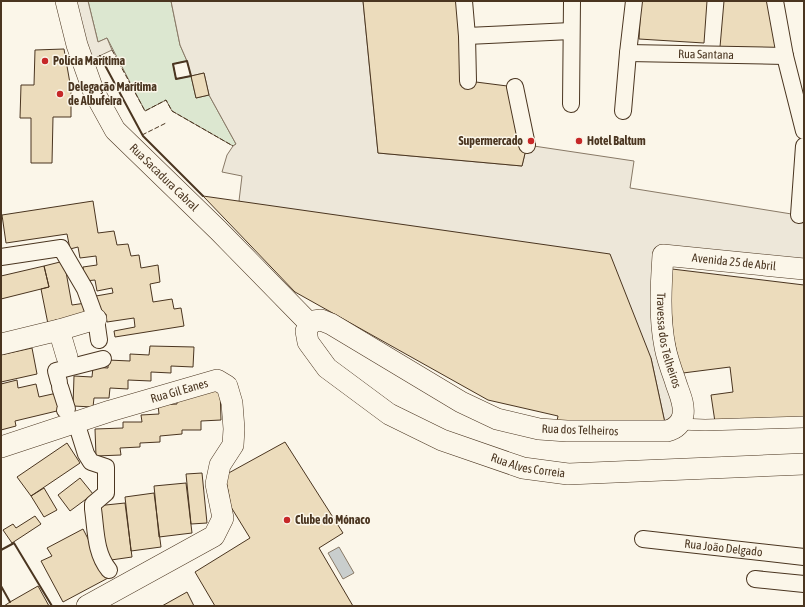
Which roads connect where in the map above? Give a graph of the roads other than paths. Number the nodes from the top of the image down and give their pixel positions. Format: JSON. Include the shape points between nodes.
{"nodes":[{"id":1,"x":66,"y":1,"type":"edge"},
{"id":2,"x":464,"y":1,"type":"edge"},
{"id":3,"x":572,"y":1,"type":"edge"},
{"id":4,"x":634,"y":1,"type":"edge"},
{"id":5,"x":775,"y":1,"type":"edge"},
{"id":6,"x":571,"y":31,"type":"junction"},
{"id":7,"x":467,"y":36,"type":"junction"},
{"id":8,"x":628,"y":53,"type":"junction"},
{"id":9,"x":785,"y":56,"type":"junction"},
{"id":10,"x":468,"y":81,"type":"dead end"},
{"id":11,"x":514,"y":87,"type":"dead end"},
{"id":12,"x":570,"y":104,"type":"dead end"},
{"id":13,"x":623,"y":111,"type":"dead end"},
{"id":14,"x":804,"y":131,"type":"edge"},
{"id":15,"x":527,"y":145,"type":"dead end"},
{"id":16,"x":804,"y":146,"type":"edge"},
{"id":17,"x":799,"y":215,"type":"dead end"},
{"id":18,"x":663,"y":255,"type":"joint"},
{"id":19,"x":1,"y":257,"type":"edge"},
{"id":20,"x":804,"y":269,"type":"edge"},
{"id":21,"x":96,"y":319,"type":"junction"},
{"id":22,"x":310,"y":324,"type":"junction"},
{"id":23,"x":59,"y":330,"type":"junction"},
{"id":24,"x":99,"y":340,"type":"dead end"},
{"id":25,"x":1,"y":344,"type":"edge"},
{"id":26,"x":67,"y":357,"type":"dead end"},
{"id":27,"x":103,"y":359,"type":"dead end"},
{"id":28,"x":70,"y":416,"type":"junction"},
{"id":29,"x":804,"y":422,"type":"edge"},
{"id":30,"x":679,"y":424,"type":"junction"},
{"id":31,"x":1,"y":447,"type":"edge"},
{"id":32,"x":804,"y":464,"type":"edge"},
{"id":33,"x":643,"y":539,"type":"dead end"},
{"id":34,"x":804,"y":557,"type":"edge"},
{"id":35,"x":108,"y":570,"type":"dead end"},
{"id":36,"x":755,"y":579,"type":"dead end"},
{"id":37,"x":804,"y":584,"type":"edge"},
{"id":38,"x":87,"y":606,"type":"edge"}],
"edges":[{"from":1,"to":22,"type":"street","name":"Rua Sacadura Cabral","via":[[77,45],[93,90],[115,130]]},
{"from":2,"to":7,"type":"street"},
{"from":3,"to":6,"type":"street"},
{"from":4,"to":8,"type":"street"},
{"from":5,"to":9,"type":"street"},
{"from":6,"to":7,"type":"street"},
{"from":6,"to":12,"type":"street"},
{"from":7,"to":10,"type":"street"},
{"from":8,"to":9,"type":"street","name":"Rua Santana"},
{"from":8,"to":13,"type":"street"},
{"from":9,"to":14,"type":"street"},
{"from":11,"to":15,"type":"street"},
{"from":16,"to":17,"type":"street"},
{"from":18,"to":20,"type":"street","name":"Avenida 25 de Abril"},
{"from":18,"to":30,"type":"street","name":"Travessa dos Telheiros","via":[[662,331],[669,363],[683,402],[683,415]]},
{"from":19,"to":21,"type":"street","via":[[61,248],[85,289]]},
{"from":21,"to":23,"type":"street"},
{"from":21,"to":24,"type":"street"},
{"from":22,"to":30,"type":"street","name":"Rua dos Telheiros","via":[[321,320],[331,324],[460,402],[497,419],[539,429],[567,432],[667,431],[675,429]]},
{"from":22,"to":32,"type":"street","name":"Rua Alves Correia","via":[[306,331],[308,342],[326,368],[389,414],[442,440],[523,468],[568,474]]},
{"from":23,"to":25,"type":"street"},
{"from":23,"to":26,"type":"street"},
{"from":27,"to":28,"type":"street","via":[[56,371]]},
{"from":28,"to":31,"type":"street","name":"Rua Gil Eanes"},
{"from":28,"to":35,"type":"street","via":[[91,462],[106,467],[106,493],[93,504],[93,509],[99,555]]},
{"from":28,"to":38,"type":"street","name":"Rua Gil Eanes","via":[[217,380],[227,386],[232,402],[233,446],[220,465],[216,484],[223,518],[214,536]]},
{"from":29,"to":30,"type":"lane","name":"Rua dos Telheiros"},
{"from":33,"to":34,"type":"street","name":"Rua João Delgado"},
{"from":36,"to":37,"type":"street"}]}
